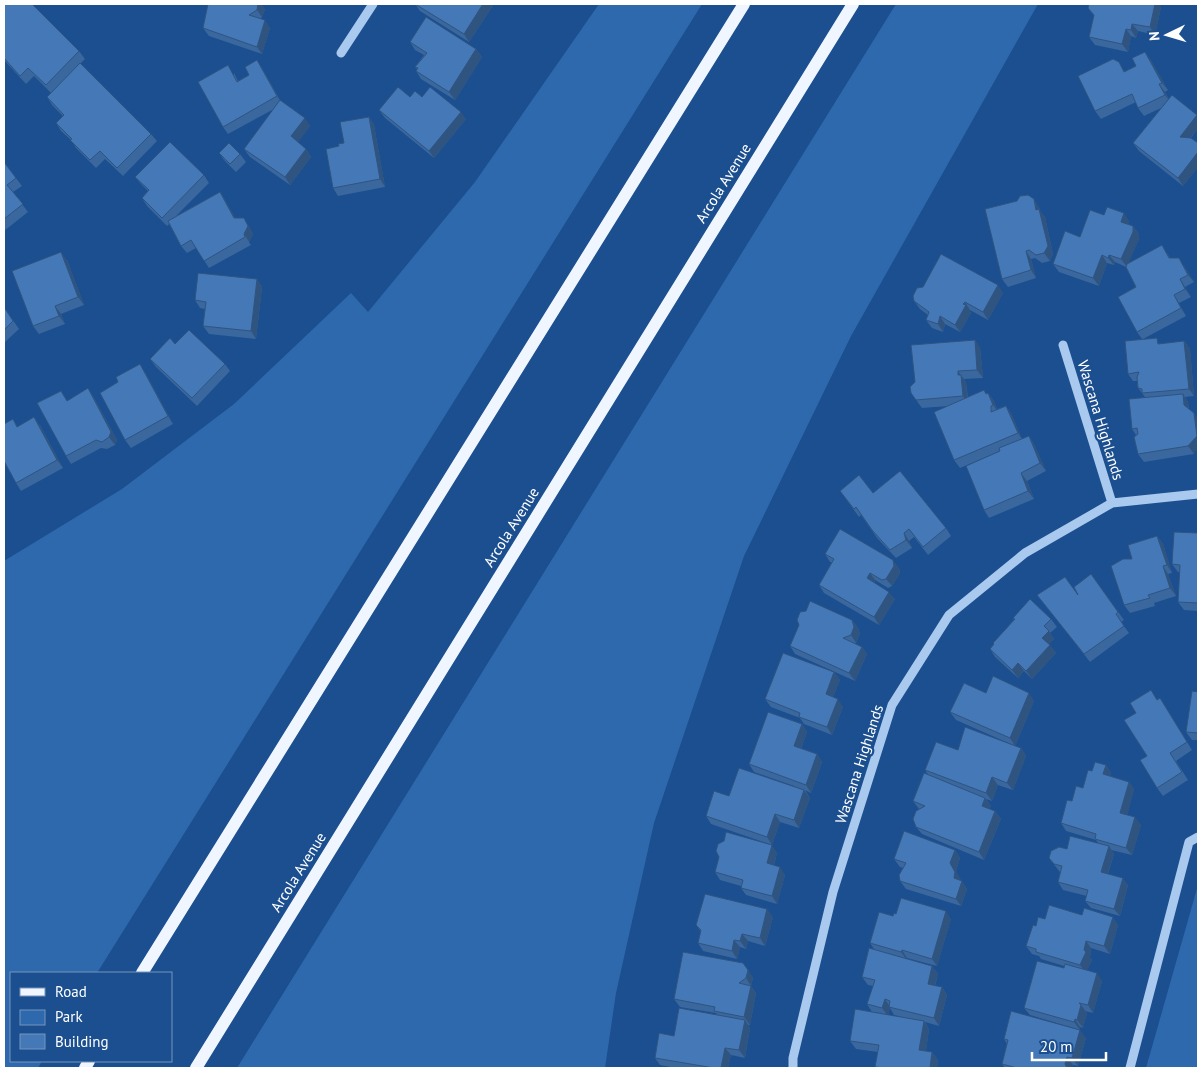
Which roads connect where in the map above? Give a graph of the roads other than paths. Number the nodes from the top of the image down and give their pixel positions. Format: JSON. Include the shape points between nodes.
{"nodes":[{"id":1,"x":373,"y":4,"type":"edge"},
{"id":2,"x":744,"y":4,"type":"edge"},
{"id":3,"x":853,"y":4,"type":"edge"},
{"id":4,"x":341,"y":53,"type":"dead end"},
{"id":5,"x":1063,"y":345,"type":"dead end"},
{"id":6,"x":1198,"y":494,"type":"edge"},
{"id":7,"x":1112,"y":503,"type":"junction"},
{"id":8,"x":1198,"y":837,"type":"edge"},
{"id":9,"x":143,"y":972,"type":"edge"},
{"id":10,"x":196,"y":1068,"type":"edge"},
{"id":11,"x":793,"y":1068,"type":"edge"},
{"id":12,"x":1130,"y":1068,"type":"edge"}],
"edges":[{"from":1,"to":4,"type":"street"},
{"from":2,"to":9,"type":"main road"},
{"from":3,"to":10,"type":"main road","name":"Arcola Avenue"},
{"from":5,"to":7,"type":"street","name":"Wascana Highlands"},
{"from":6,"to":7,"type":"street","name":"Wascana Highlands"},
{"from":7,"to":11,"type":"street","name":"Wascana Highlands","via":[[1026,553],[949,615],[892,705],[832,892]]},
{"from":8,"to":12,"type":"street","via":[[1189,842]]}]}
